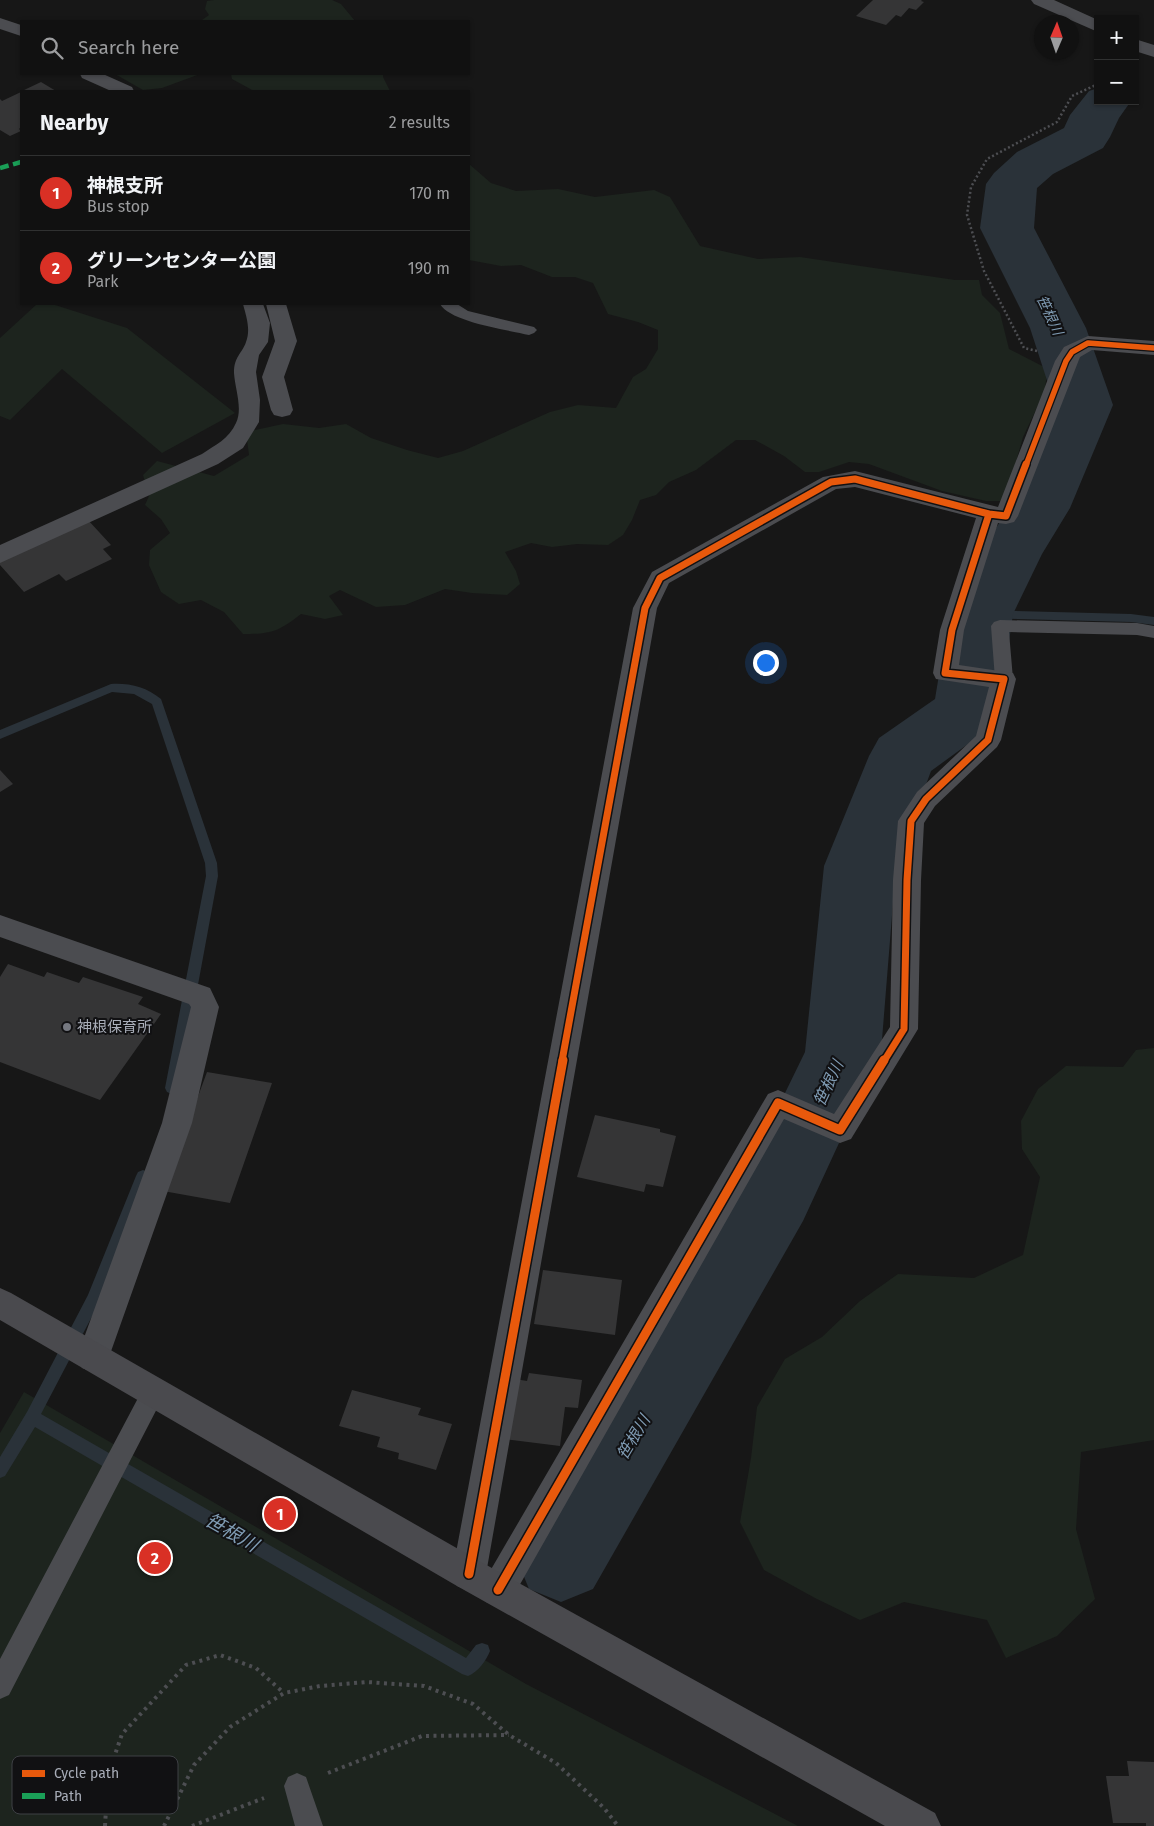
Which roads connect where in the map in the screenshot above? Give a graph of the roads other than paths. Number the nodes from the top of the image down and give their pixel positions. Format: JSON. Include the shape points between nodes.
{"nodes":[{"id":1,"x":1040,"y":0,"type":"edge"},
{"id":2,"x":0,"y":23,"type":"edge"},
{"id":3,"x":1094,"y":25,"type":"edge"},
{"id":4,"x":20,"y":31,"type":"edge"},
{"id":5,"x":1139,"y":46,"type":"edge"},
{"id":6,"x":1154,"y":52,"type":"edge"},
{"id":7,"x":91,"y":75,"type":"edge"},
{"id":8,"x":123,"y":90,"type":"edge"},
{"id":9,"x":253,"y":305,"type":"edge"},
{"id":10,"x":276,"y":305,"type":"edge"},
{"id":11,"x":449,"y":305,"type":"edge"},
{"id":12,"x":529,"y":330,"type":"dead end"},
{"id":13,"x":1154,"y":348,"type":"edge"},
{"id":14,"x":282,"y":410,"type":"dead end"},
{"id":15,"x":989,"y":514,"type":"junction"},
{"id":16,"x":0,"y":555,"type":"edge"},
{"id":17,"x":1154,"y":632,"type":"edge"},
{"id":18,"x":1004,"y":679,"type":"junction"},
{"id":19,"x":0,"y":926,"type":"edge"},
{"id":20,"x":0,"y":1303,"type":"edge"},
{"id":21,"x":94,"y":1357,"type":"junction"},
{"id":22,"x":154,"y":1391,"type":"junction"},
{"id":23,"x":484,"y":1582,"type":"junction"},
{"id":24,"x":0,"y":1686,"type":"edge"},
{"id":25,"x":297,"y":1786,"type":"road end"},
{"id":26,"x":309,"y":1826,"type":"edge"},
{"id":27,"x":922,"y":1826,"type":"edge"}],
"edges":[{"from":1,"to":3,"type":"street"},
{"from":2,"to":4,"type":"street"},
{"from":5,"to":6,"type":"street"},
{"from":7,"to":8,"type":"street"},
{"from":9,"to":16,"type":"street","via":[[259,322],[257,342],[248,355],[245,372],[248,422],[235,443],[210,459]]},
{"from":10,"to":14,"type":"street","via":[[286,340],[274,377]]},
{"from":11,"to":12,"type":"lane","via":[[463,314]]},
{"from":13,"to":15,"type":"street","via":[[1088,343],[1072,352],[1006,516]]},
{"from":15,"to":18,"type":"street","via":[[952,630],[945,673]]},
{"from":15,"to":23,"type":"street","via":[[855,479],[831,482],[660,578],[645,608]]},
{"from":17,"to":18,"type":"lane","via":[[1000,626]]},
{"from":18,"to":23,"type":"street","via":[[988,740],[926,799],[911,821],[904,1030],[840,1130],[778,1103],[662,1302]]},
{"from":19,"to":21,"type":"street","via":[[200,996],[205,1007],[177,1123]]},
{"from":20,"to":21,"type":"street"},
{"from":21,"to":22,"type":"street"},
{"from":22,"to":23,"type":"street"},
{"from":22,"to":24,"type":"lane"},
{"from":23,"to":27,"type":"street"},
{"from":25,"to":26,"type":"lane"}]}
